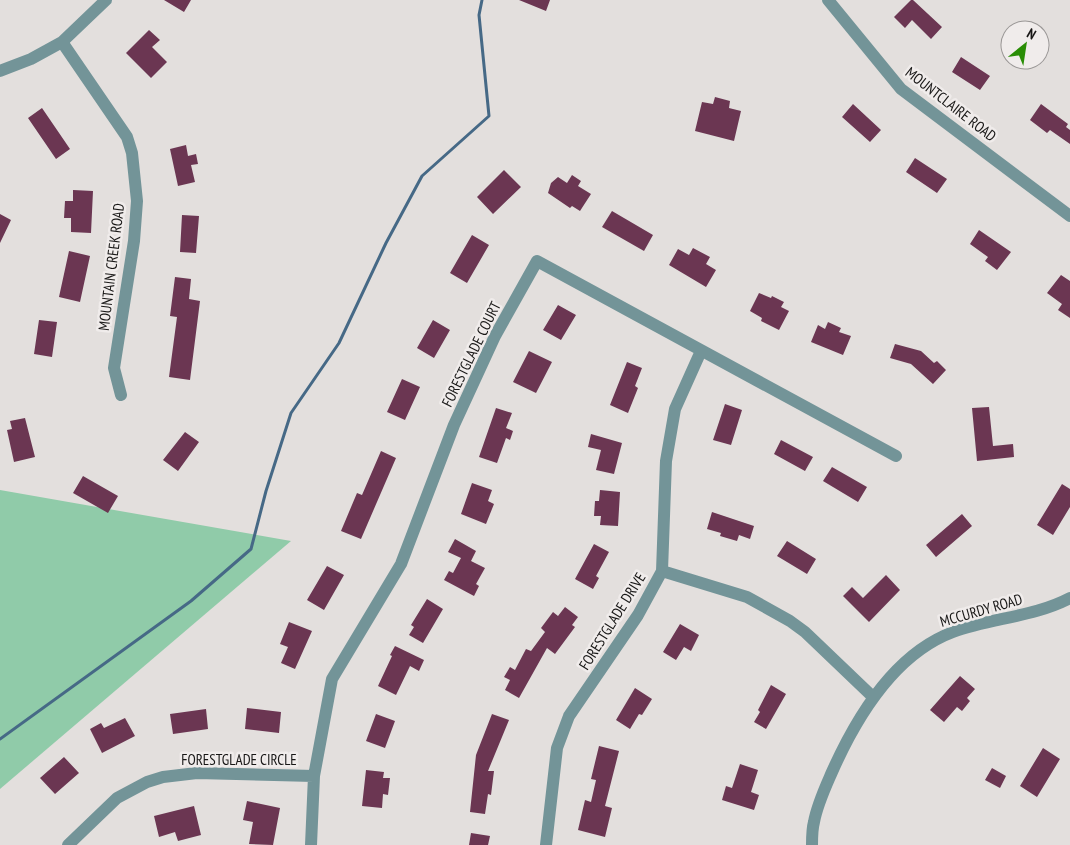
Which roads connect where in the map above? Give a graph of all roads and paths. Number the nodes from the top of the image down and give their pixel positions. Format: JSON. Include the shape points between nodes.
{"nodes":[{"id":1,"x":106,"y":0,"type":"edge"},
{"id":2,"x":828,"y":0,"type":"edge"},
{"id":3,"x":62,"y":42,"type":"junction"},
{"id":4,"x":0,"y":71,"type":"edge"},
{"id":5,"x":1070,"y":216,"type":"edge"},
{"id":6,"x":701,"y":351,"type":"junction"},
{"id":7,"x":121,"y":395,"type":"dead end"},
{"id":8,"x":896,"y":456,"type":"dead end"},
{"id":9,"x":662,"y":572,"type":"junction"},
{"id":10,"x":1070,"y":598,"type":"edge"},
{"id":11,"x":873,"y":697,"type":"junction"},
{"id":12,"x":314,"y":776,"type":"junction"},
{"id":13,"x":68,"y":845,"type":"edge"},
{"id":14,"x":311,"y":845,"type":"edge"},
{"id":15,"x":546,"y":845,"type":"edge"},
{"id":16,"x":812,"y":845,"type":"edge"}],
"edges":[{"from":1,"to":3,"type":"street"},
{"from":2,"to":5,"type":"street","name":"MOUNTCLAIRE ROAD","via":[[901,89]]},
{"from":3,"to":4,"type":"street"},
{"from":3,"to":7,"type":"street","name":"MOUNTAIN CREEK ROAD","via":[[127,137],[132,153],[137,201],[134,241],[114,368]]},
{"from":6,"to":8,"type":"street","name":"FORESTGLADE COURT"},
{"from":6,"to":9,"type":"street","name":"FORESTGLADE DRIVE","via":[[675,409],[666,461]]},
{"from":6,"to":12,"type":"street","name":"FORESTGLADE COURT","via":[[537,260],[495,336],[454,424],[401,564],[332,679]]},
{"from":9,"to":11,"type":"street","via":[[747,597],[790,621]]},
{"from":9,"to":15,"type":"street","name":"FORESTGLADE DRIVE","via":[[638,615],[569,716],[562,732],[557,748]]},
{"from":10,"to":11,"type":"street","name":"MCCURDY ROAD","via":[[1038,611],[961,630],[931,643],[906,661]]},
{"from":11,"to":16,"type":"street","name":"MCCURDY ROAD","via":[[843,747],[827,783],[813,823]]},
{"from":12,"to":13,"type":"street","name":"FORESTGLADE CIRCLE","via":[[197,773],[163,777],[117,798]]},
{"from":12,"to":14,"type":"street","name":"FORESTGLADE COURT"}]}
